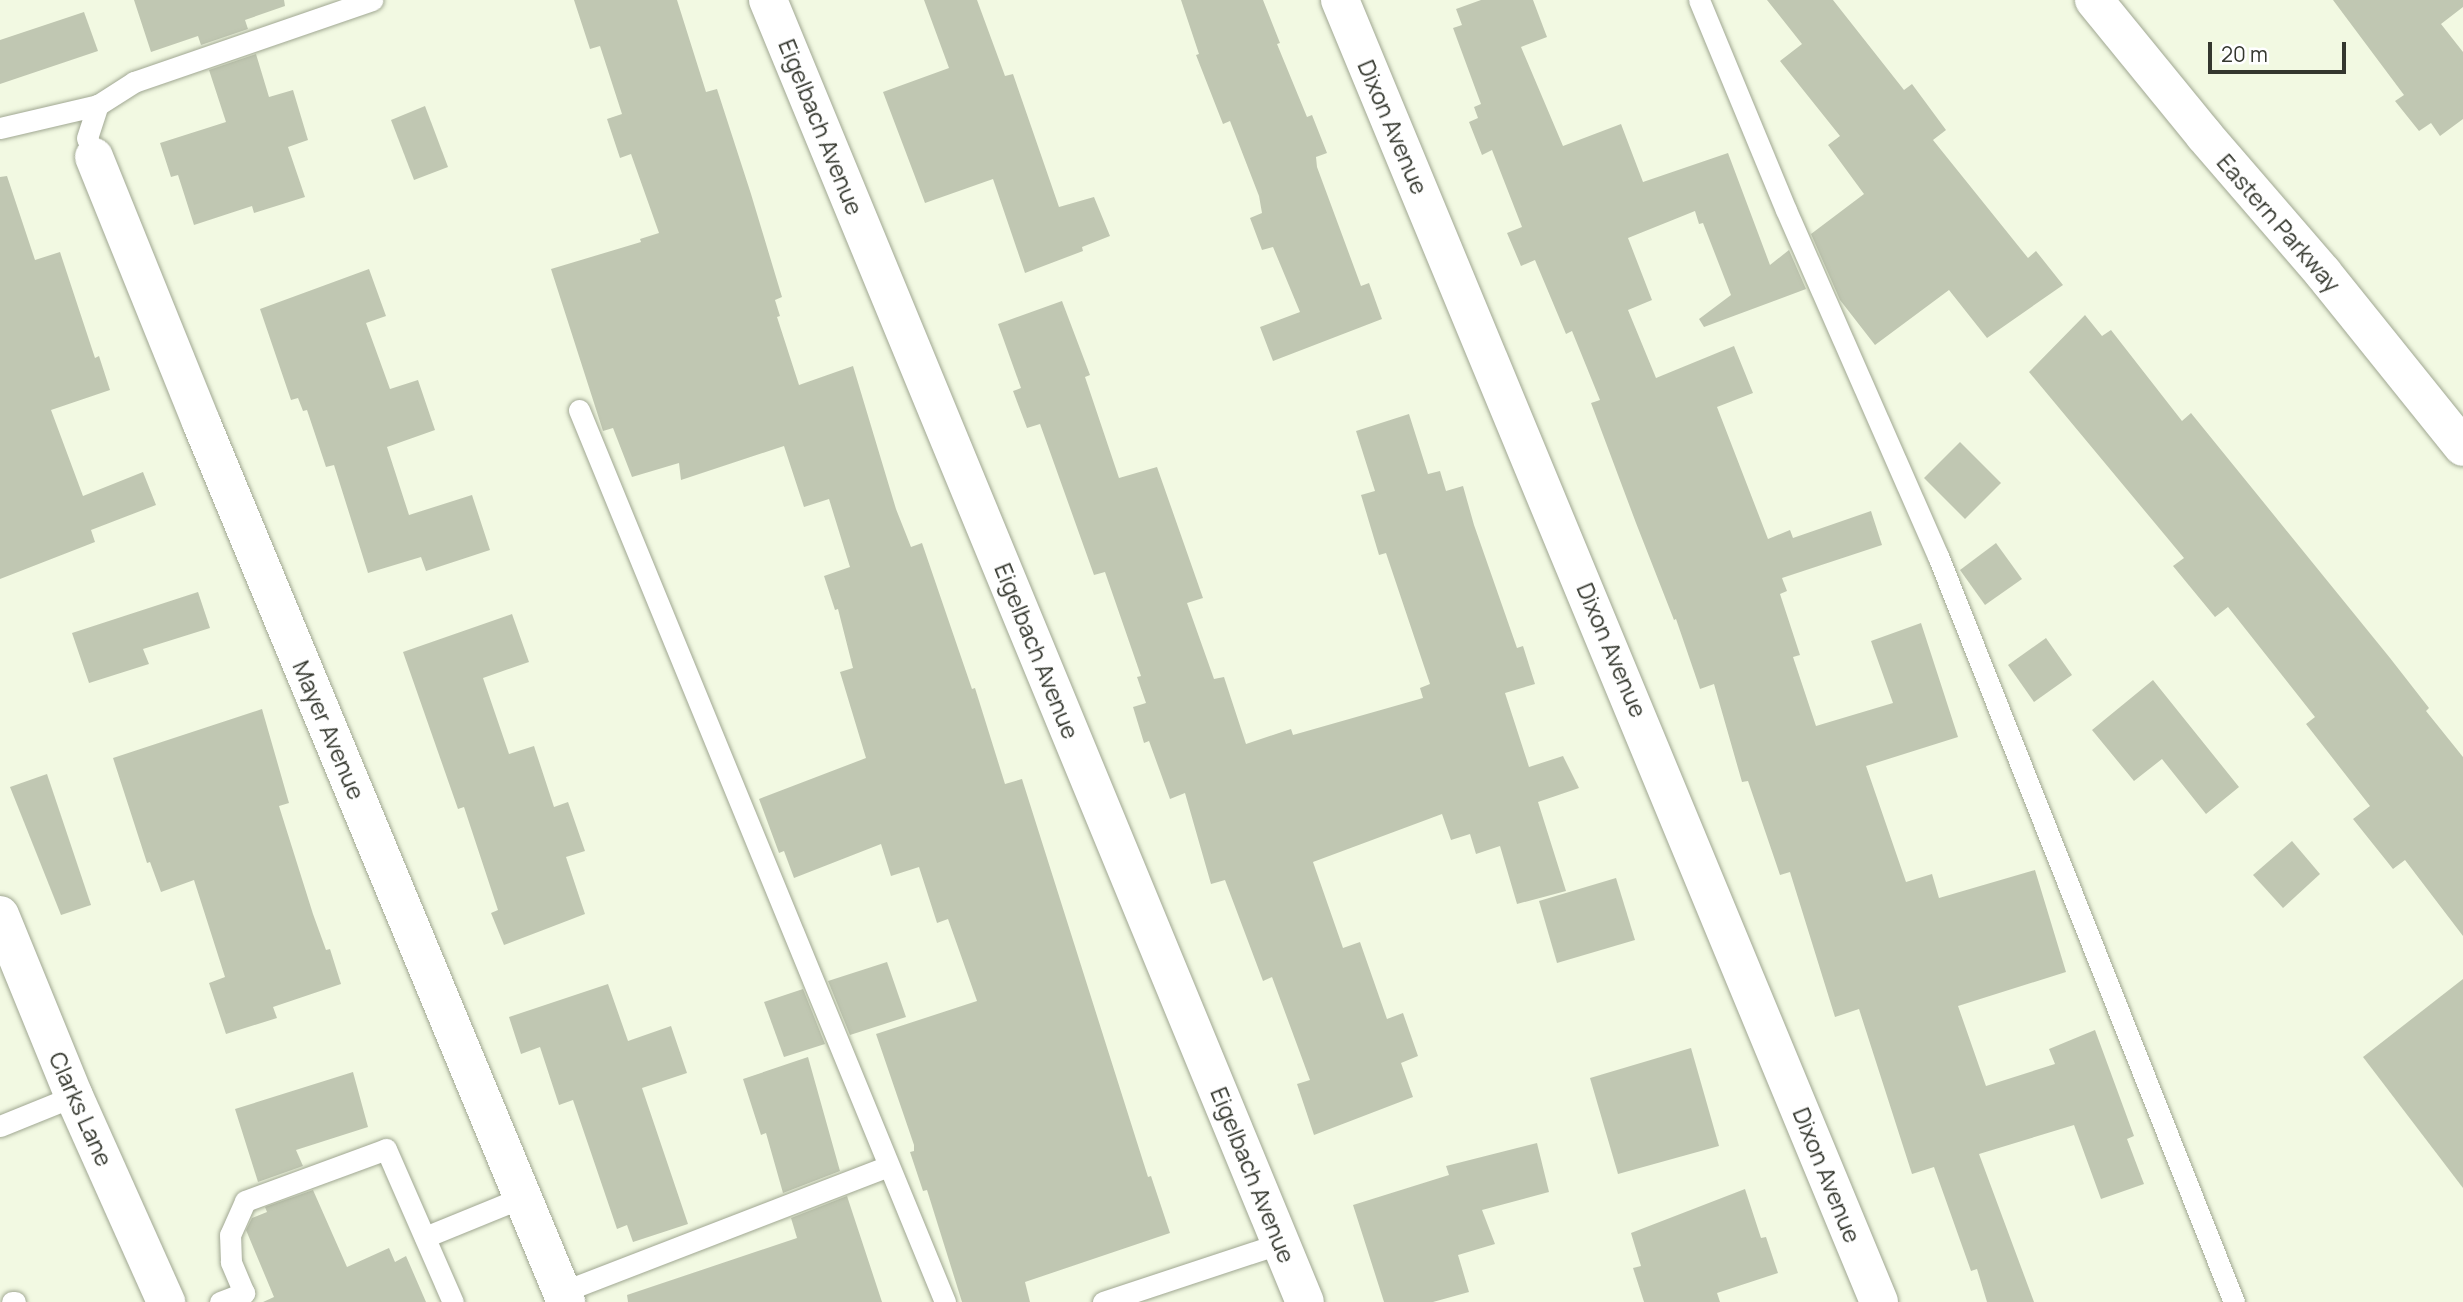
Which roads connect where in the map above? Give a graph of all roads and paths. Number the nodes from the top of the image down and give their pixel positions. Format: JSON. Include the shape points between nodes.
{"nodes":[{"id":1,"x":372,"y":0,"type":"edge"},
{"id":2,"x":768,"y":0,"type":"edge"},
{"id":3,"x":1340,"y":0,"type":"edge"},
{"id":4,"x":1699,"y":0,"type":"edge"},
{"id":5,"x":2094,"y":0,"type":"edge"},
{"id":6,"x":98,"y":105,"type":"junction"},
{"id":7,"x":0,"y":128,"type":"edge"},
{"id":8,"x":94,"y":157,"type":"joint"},
{"id":9,"x":579,"y":410,"type":"dead end"},
{"id":10,"x":2463,"y":447,"type":"edge"},
{"id":11,"x":0,"y":915,"type":"edge"},
{"id":12,"x":11,"y":973,"type":"edge"},
{"id":13,"x":74,"y":1096,"type":"junction"},
{"id":14,"x":0,"y":1126,"type":"edge"},
{"id":15,"x":888,"y":1166,"type":"junction"},
{"id":16,"x":523,"y":1198,"type":"junction"},
{"id":17,"x":425,"y":1237,"type":"junction"},
{"id":18,"x":1281,"y":1242,"type":"junction"},
{"id":19,"x":564,"y":1297,"type":"edge"},
{"id":20,"x":246,"y":1298,"type":"edge"},
{"id":21,"x":166,"y":1302,"type":"edge"},
{"id":22,"x":220,"y":1302,"type":"edge"},
{"id":23,"x":453,"y":1302,"type":"edge"},
{"id":24,"x":945,"y":1302,"type":"edge"},
{"id":25,"x":1102,"y":1302,"type":"edge"},
{"id":26,"x":1305,"y":1302,"type":"edge"},
{"id":27,"x":1879,"y":1302,"type":"edge"},
{"id":28,"x":2234,"y":1302,"type":"edge"}],
"edges":[{"from":1,"to":6,"type":"lane","via":[[134,82]]},
{"from":2,"to":18,"type":"street","name":"Eigelbach Avenue"},
{"from":3,"to":27,"type":"street","name":"Dixon Avenue"},
{"from":4,"to":28,"type":"lane","via":[[1938,556]]},
{"from":5,"to":10,"type":"street","name":"Eastern Parkway"},
{"from":6,"to":7,"type":"lane"},
{"from":6,"to":8,"type":"lane","via":[[87,138]]},
{"from":8,"to":16,"type":"street","name":"Mayer Avenue"},
{"from":9,"to":15,"type":"lane"},
{"from":11,"to":12,"type":"street","name":"Clarks Lane"},
{"from":12,"to":13,"type":"street","name":"Clarks Lane"},
{"from":13,"to":14,"type":"lane"},
{"from":13,"to":21,"type":"street","name":"Clarks Lane"},
{"from":15,"to":19,"type":"lane"},
{"from":15,"to":24,"type":"lane"},
{"from":16,"to":17,"type":"lane"},
{"from":16,"to":19,"type":"street","name":"Mayer Avenue"},
{"from":17,"to":20,"type":"lane","via":[[386,1149],[245,1200],[230,1235],[231,1262]]},
{"from":17,"to":23,"type":"lane"},
{"from":18,"to":25,"type":"lane"},
{"from":18,"to":26,"type":"street","name":"Eigelbach Avenue"},
{"from":20,"to":22,"type":"lane"}]}
